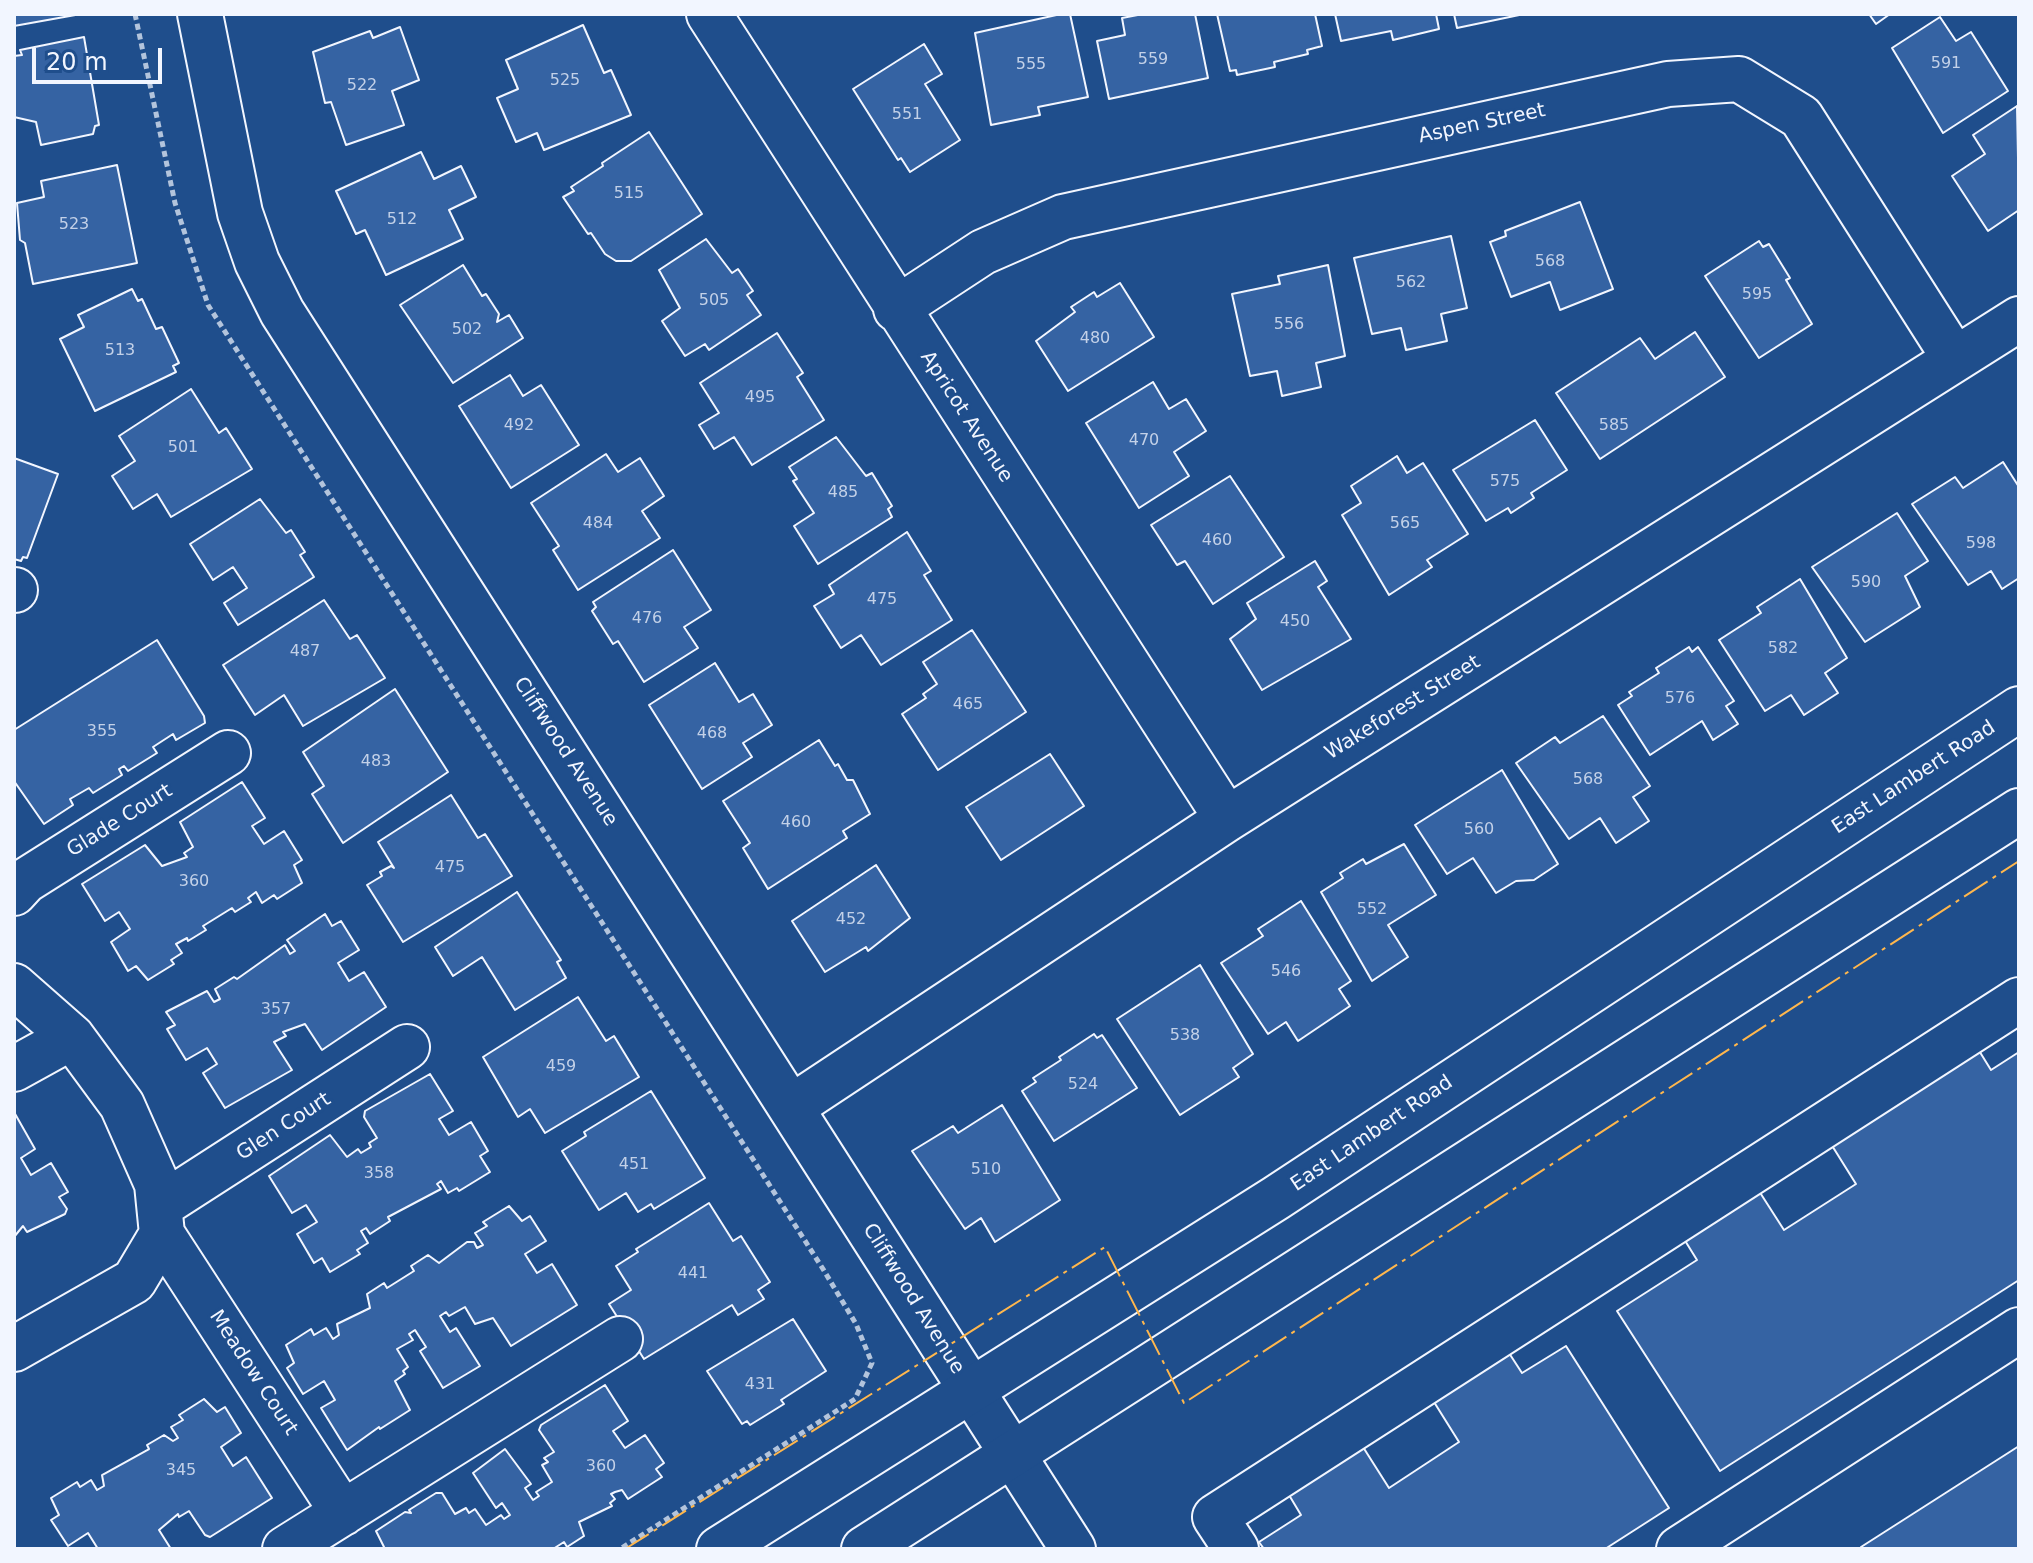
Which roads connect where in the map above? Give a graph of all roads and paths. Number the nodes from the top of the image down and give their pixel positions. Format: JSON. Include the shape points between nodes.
{"nodes":[{"id":1,"x":135,"y":14,"type":"edge"},
{"id":2,"x":200,"y":14,"type":"edge"},
{"id":3,"x":709,"y":14,"type":"edge"},
{"id":4,"x":896,"y":309,"type":"junction"},
{"id":5,"x":2019,"y":319,"type":"edge"},
{"id":6,"x":1955,"y":359,"type":"junction"},
{"id":7,"x":2019,"y":709,"type":"edge"},
{"id":8,"x":228,"y":753,"type":"dead end"},
{"id":9,"x":2019,"y":811,"type":"edge"},
{"id":10,"x":1227,"y":819,"type":"junction"},
{"id":11,"x":14,"y":893,"type":"edge"},
{"id":12,"x":14,"y":986,"type":"edge"},
{"id":13,"x":2019,"y":1000,"type":"edge"},
{"id":14,"x":72,"y":1037,"type":"junction"},
{"id":15,"x":407,"y":1047,"type":"dead end"},
{"id":16,"x":14,"y":1069,"type":"edge"},
{"id":17,"x":793,"y":1106,"type":"junction"},
{"id":18,"x":161,"y":1220,"type":"junction"},
{"id":19,"x":2019,"y":1330,"type":"edge"},
{"id":20,"x":620,"y":1339,"type":"dead end"},
{"id":21,"x":14,"y":1349,"type":"edge"},
{"id":22,"x":969,"y":1389,"type":"junction"},
{"id":23,"x":1014,"y":1456,"type":"junction"},
{"id":24,"x":343,"y":1513,"type":"junction"},
{"id":25,"x":1685,"y":1547,"type":"edge"},
{"id":26,"x":285,"y":1549,"type":"edge"},
{"id":27,"x":620,"y":1549,"type":"edge"},
{"id":28,"x":719,"y":1549,"type":"edge"},
{"id":29,"x":864,"y":1549,"type":"edge"},
{"id":30,"x":1073,"y":1549,"type":"edge"},
{"id":31,"x":1236,"y":1549,"type":"edge"}],
"edges":[{"from":1,"to":27,"type":"path","via":[[175,203],[208,305],[815,1256],[856,1324],[872,1363],[855,1399]]},
{"from":2,"to":17,"type":"street","name":"Cliffwood Avenue","via":[[240,213],[282,312]]},
{"from":3,"to":4,"type":"street","name":"Apricot Avenue"},
{"from":4,"to":6,"type":"street","name":"Aspen Street","via":[[983,252],[1063,217],[1668,84],[1739,79],[1801,117]]},
{"from":4,"to":10,"type":"street","name":"Apricot Avenue"},
{"from":5,"to":6,"type":"street","name":"Wakeforest Street"},
{"from":6,"to":10,"type":"street","name":"Wakeforest Street"},
{"from":7,"to":22,"type":"street","name":"East Lambert Road","via":[[1276,1198]]},
{"from":8,"to":11,"type":"street","name":"Glade Court","via":[[25,881]]},
{"from":9,"to":23,"type":"street"},
{"from":10,"to":17,"type":"street","name":"Wakeforest Street"},
{"from":12,"to":14,"type":"street","name":"Meadow Court"},
{"from":13,"to":31,"type":"street","via":[[1215,1517]]},
{"from":14,"to":16,"type":"street"},
{"from":14,"to":18,"type":"street","name":"Meadow Court","via":[[122,1105],[157,1184]]},
{"from":15,"to":18,"type":"street","name":"Glen Court"},
{"from":17,"to":22,"type":"street","name":"Cliffwood Avenue"},
{"from":18,"to":21,"type":"street","via":[[134,1281]]},
{"from":18,"to":24,"type":"street","name":"Meadow Court"},
{"from":19,"to":25,"type":"street"},
{"from":20,"to":24,"type":"street"},
{"from":22,"to":23,"type":"street","name":"Cliffwood Avenue"},
{"from":22,"to":28,"type":"street","name":"East Lambert Road"},
{"from":23,"to":29,"type":"street"},
{"from":23,"to":30,"type":"street","name":"Cliffwood Avenue"},
{"from":24,"to":26,"type":"street"}]}
